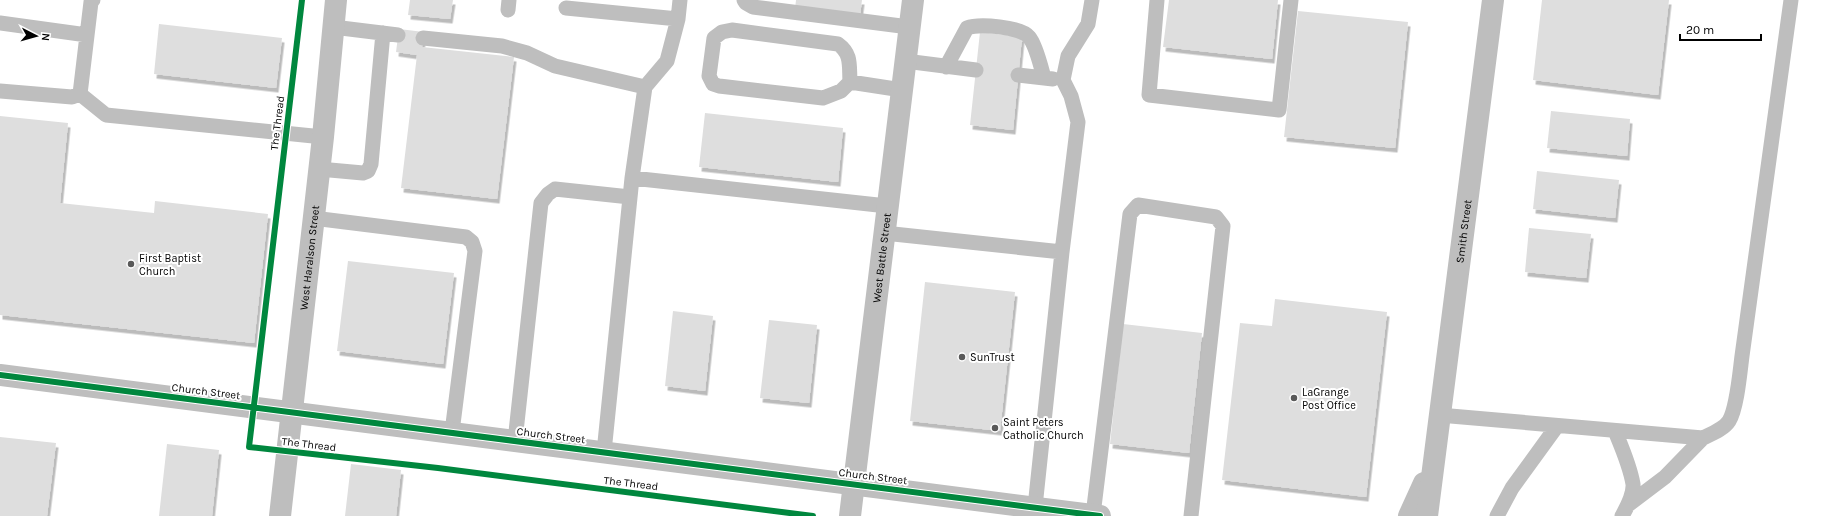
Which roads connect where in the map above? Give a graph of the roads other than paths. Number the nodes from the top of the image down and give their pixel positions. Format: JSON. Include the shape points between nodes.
{"nodes":[{"id":1,"x":93,"y":0,"type":"edge"},
{"id":2,"x":336,"y":0,"type":"edge"},
{"id":3,"x":680,"y":0,"type":"edge"},
{"id":4,"x":744,"y":0,"type":"edge"},
{"id":5,"x":913,"y":0,"type":"edge"},
{"id":6,"x":1092,"y":0,"type":"edge"},
{"id":7,"x":1157,"y":0,"type":"edge"},
{"id":8,"x":1291,"y":0,"type":"edge"},
{"id":9,"x":1493,"y":0,"type":"edge"},
{"id":10,"x":1791,"y":0,"type":"edge"},
{"id":11,"x":566,"y":8,"type":"dead end"},
{"id":12,"x":678,"y":19,"type":"junction"},
{"id":13,"x":0,"y":24,"type":"edge"},
{"id":14,"x":333,"y":27,"type":"junction"},
{"id":15,"x":909,"y":28,"type":"junction"},
{"id":16,"x":383,"y":33,"type":"junction"},
{"id":17,"x":87,"y":35,"type":"junction"},
{"id":18,"x":398,"y":35,"type":"dead end"},
{"id":19,"x":423,"y":38,"type":"dead end"},
{"id":20,"x":905,"y":61,"type":"junction"},
{"id":21,"x":946,"y":66,"type":"junction"},
{"id":22,"x":976,"y":70,"type":"dead end"},
{"id":23,"x":1018,"y":75,"type":"dead end"},
{"id":24,"x":1044,"y":78,"type":"junction"},
{"id":25,"x":1063,"y":80,"type":"junction"},
{"id":26,"x":850,"y":82,"type":"junction"},
{"id":27,"x":645,"y":87,"type":"junction"},
{"id":28,"x":902,"y":90,"type":"junction"},
{"id":29,"x":0,"y":91,"type":"edge"},
{"id":30,"x":80,"y":94,"type":"junction"},
{"id":31,"x":323,"y":137,"type":"junction"},
{"id":32,"x":319,"y":169,"type":"junction"},
{"id":33,"x":632,"y":178,"type":"junction"},
{"id":34,"x":630,"y":197,"type":"junction"},
{"id":35,"x":887,"y":206,"type":"junction"},
{"id":36,"x":313,"y":218,"type":"junction"},
{"id":37,"x":884,"y":233,"type":"junction"},
{"id":38,"x":1062,"y":252,"type":"junction"},
{"id":39,"x":0,"y":375,"type":"edge"},
{"id":40,"x":291,"y":412,"type":"junction"},
{"id":41,"x":1440,"y":415,"type":"junction"},
{"id":42,"x":1557,"y":426,"type":"junction"},
{"id":43,"x":1614,"y":431,"type":"junction"},
{"id":44,"x":452,"y":432,"type":"junction"},
{"id":45,"x":1703,"y":438,"type":"junction"},
{"id":46,"x":515,"y":440,"type":"junction"},
{"id":47,"x":604,"y":452,"type":"junction"},
{"id":48,"x":1433,"y":462,"type":"junction"},
{"id":49,"x":853,"y":483,"type":"junction"},
{"id":50,"x":1035,"y":507,"type":"junction"},
{"id":51,"x":1003,"y":510,"type":"edge"},
{"id":52,"x":1625,"y":510,"type":"edge"},
{"id":53,"x":1088,"y":515,"type":"edge"},
{"id":54,"x":280,"y":516,"type":"edge"},
{"id":55,"x":850,"y":516,"type":"edge"},
{"id":56,"x":1191,"y":516,"type":"edge"},
{"id":57,"x":1409,"y":516,"type":"edge"},
{"id":58,"x":1426,"y":516,"type":"edge"},
{"id":59,"x":1497,"y":516,"type":"edge"}],
"edges":[{"from":1,"to":17,"type":"lane"},
{"from":2,"to":14,"type":"street","name":"West Haralson Street"},
{"from":3,"to":12,"type":"lane"},
{"from":4,"to":15,"type":"lane","via":[[753,7]]},
{"from":5,"to":15,"type":"street","name":"West Battle Street"},
{"from":6,"to":25,"type":"lane","via":[[1088,24],[1068,56]]},
{"from":7,"to":8,"type":"lane","via":[[1149,95],[1279,110]]},
{"from":9,"to":41,"type":"street","name":"Smith Street"},
{"from":10,"to":45,"type":"lane","via":[[1736,397],[1729,421],[1716,432]]},
{"from":11,"to":12,"type":"lane"},
{"from":12,"to":27,"type":"lane","via":[[667,61]]},
{"from":13,"to":17,"type":"lane"},
{"from":14,"to":16,"type":"lane"},
{"from":14,"to":31,"type":"street","name":"West Haralson Street"},
{"from":15,"to":20,"type":"street","name":"West Battle Street"},
{"from":16,"to":18,"type":"lane"},
{"from":16,"to":32,"type":"lane","via":[[371,164],[368,171],[363,173]]},
{"from":17,"to":30,"type":"lane"},
{"from":19,"to":27,"type":"lane","via":[[502,46],[556,66]]},
{"from":20,"to":21,"type":"lane"},
{"from":20,"to":28,"type":"street","name":"West Battle Street"},
{"from":21,"to":22,"type":"lane"},
{"from":21,"to":24,"type":"lane","via":[[967,28],[974,25],[991,26],[1024,32],[1030,38]]},
{"from":23,"to":24,"type":"lane"},
{"from":24,"to":25,"type":"lane"},
{"from":25,"to":38,"type":"lane","via":[[1078,122]]},
{"from":26,"to":26,"type":"lane","via":[[841,91],[823,98],[719,86],[714,84],[709,76],[714,38],[722,32],[732,30],[838,44],[848,54]]},
{"from":26,"to":28,"type":"lane"},
{"from":27,"to":33,"type":"lane"},
{"from":28,"to":35,"type":"street","name":"West Battle Street"},
{"from":29,"to":30,"type":"lane","via":[[72,97]]},
{"from":30,"to":31,"type":"lane","via":[[106,115]]},
{"from":31,"to":32,"type":"street","name":"West Haralson Street"},
{"from":32,"to":36,"type":"street","name":"West Haralson Street"},
{"from":33,"to":34,"type":"lane"},
{"from":33,"to":35,"type":"lane"},
{"from":34,"to":46,"type":"lane","via":[[555,189],[541,203]]},
{"from":34,"to":47,"type":"lane"},
{"from":35,"to":37,"type":"street","name":"West Battle Street"},
{"from":36,"to":40,"type":"street","name":"West Haralson Street"},
{"from":36,"to":44,"type":"lane","via":[[466,237],[472,242],[475,252]]},
{"from":37,"to":38,"type":"lane"},
{"from":37,"to":49,"type":"street","name":"West Battle Street"},
{"from":38,"to":50,"type":"lane"},
{"from":39,"to":40,"type":"street","name":"Church Street"},
{"from":40,"to":44,"type":"street","name":"Church Street"},
{"from":40,"to":54,"type":"street","name":"West Haralson Street"},
{"from":41,"to":42,"type":"lane"},
{"from":41,"to":48,"type":"street","name":"Smith Street"},
{"from":42,"to":43,"type":"lane"},
{"from":42,"to":59,"type":"lane","via":[[1512,488]]},
{"from":43,"to":45,"type":"lane"},
{"from":43,"to":52,"type":"lane","via":[[1624,453],[1633,485]]},
{"from":44,"to":46,"type":"street","name":"Church Street"},
{"from":45,"to":52,"type":"lane","via":[[1665,477]]},
{"from":46,"to":47,"type":"street","name":"Church Street"},
{"from":47,"to":49,"type":"street","name":"Church Street"},
{"from":48,"to":57,"type":"street","name":"Smith Street"},
{"from":48,"to":58,"type":"street","name":"Smith Street"},
{"from":49,"to":51,"type":"street","name":"Church Street"},
{"from":49,"to":55,"type":"street","name":"West Battle Street"},
{"from":50,"to":51,"type":"street","name":"Church Street"},
{"from":50,"to":53,"type":"street","name":"Church Street"},
{"from":53,"to":56,"type":"lane","via":[[1130,214],[1138,205],[1216,217],[1223,226]]}]}
